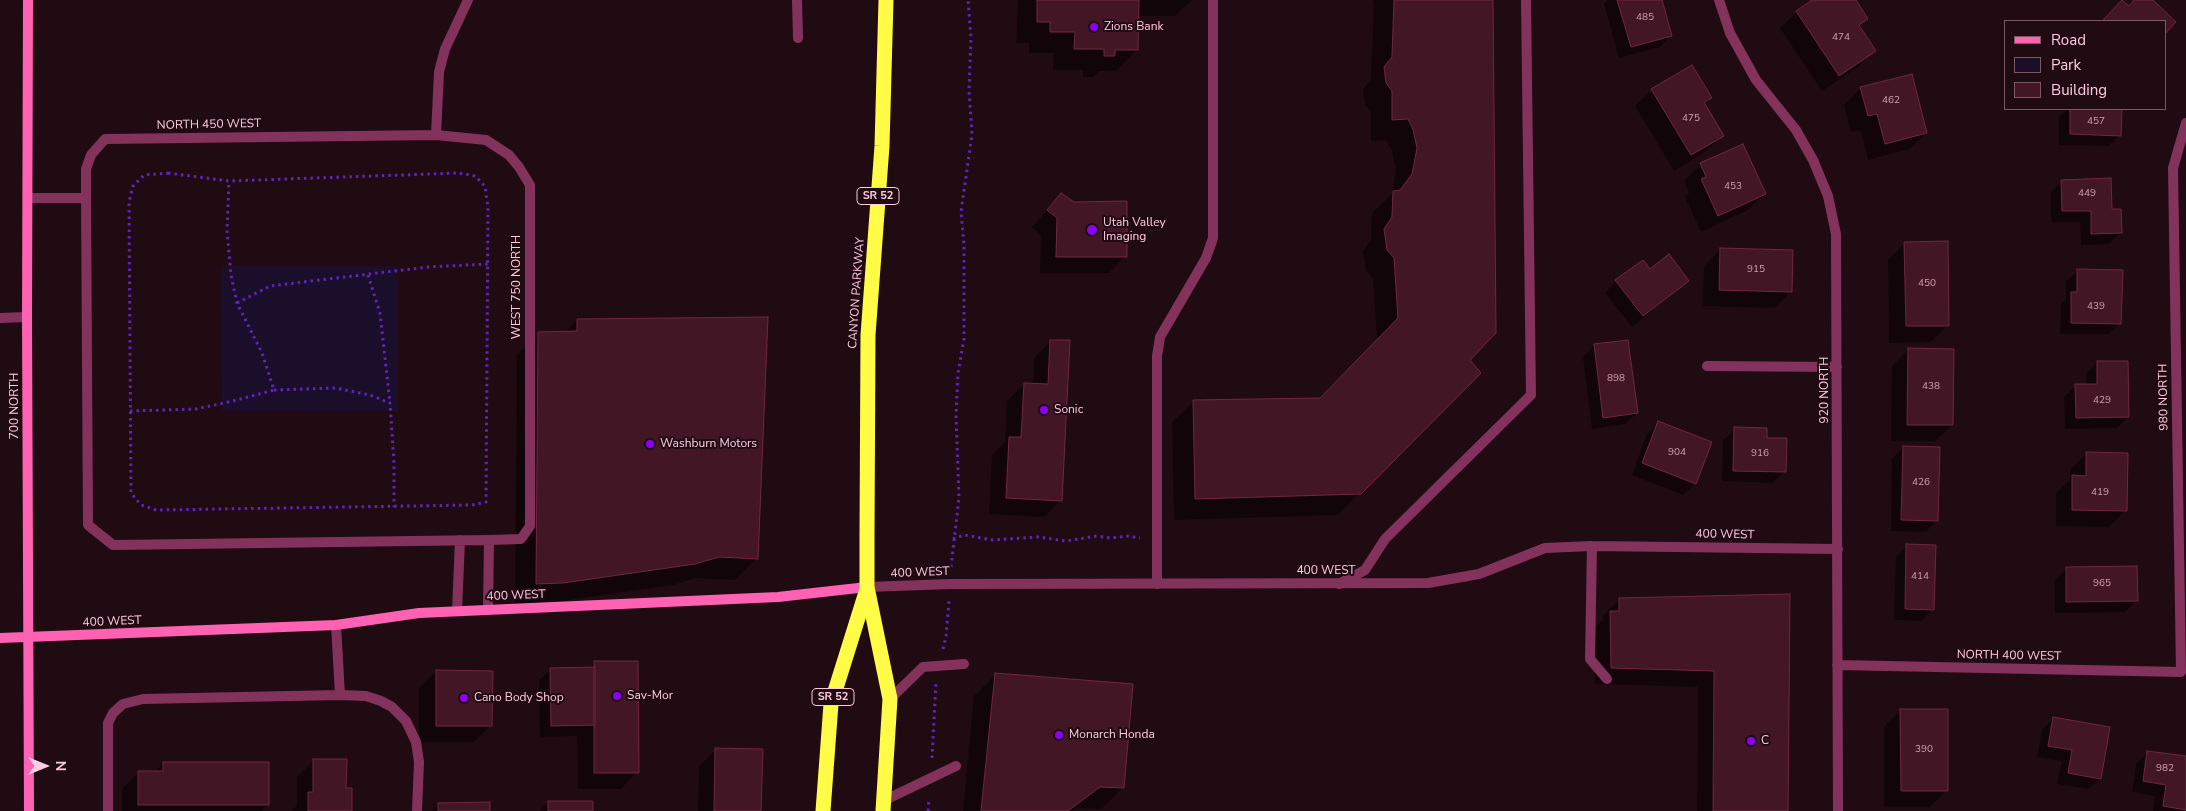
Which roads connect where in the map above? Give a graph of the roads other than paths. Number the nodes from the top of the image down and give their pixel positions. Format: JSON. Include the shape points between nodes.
{"nodes":[{"id":1,"x":28,"y":0,"type":"edge"},
{"id":2,"x":468,"y":0,"type":"edge"},
{"id":3,"x":797,"y":0,"type":"edge"},
{"id":4,"x":886,"y":0,"type":"edge"},
{"id":5,"x":1213,"y":0,"type":"edge"},
{"id":6,"x":1526,"y":0,"type":"edge"},
{"id":7,"x":1719,"y":0,"type":"edge"},
{"id":8,"x":798,"y":38,"type":"dead end"},
{"id":9,"x":2186,"y":123,"type":"edge"},
{"id":10,"x":436,"y":135,"type":"junction"},
{"id":11,"x":28,"y":198,"type":"junction"},
{"id":12,"x":86,"y":198,"type":"junction"},
{"id":13,"x":0,"y":318,"type":"edge"},
{"id":14,"x":27,"y":318,"type":"junction"},
{"id":15,"x":1707,"y":366,"type":"dead end"},
{"id":16,"x":1837,"y":367,"type":"junction"},
{"id":17,"x":460,"y":540,"type":"junction"},
{"id":18,"x":489,"y":540,"type":"junction"},
{"id":19,"x":1592,"y":546,"type":"junction"},
{"id":20,"x":1838,"y":549,"type":"junction"},
{"id":21,"x":1157,"y":584,"type":"junction"},
{"id":22,"x":1338,"y":584,"type":"junction"},
{"id":23,"x":867,"y":587,"type":"junction"},
{"id":24,"x":488,"y":609,"type":"junction"},
{"id":25,"x":457,"y":611,"type":"junction"},
{"id":26,"x":336,"y":624,"type":"junction"},
{"id":27,"x":0,"y":638,"type":"edge"},
{"id":28,"x":28,"y":638,"type":"junction"},
{"id":29,"x":964,"y":664,"type":"dead end"},
{"id":30,"x":1837,"y":666,"type":"junction"},
{"id":31,"x":2181,"y":672,"type":"joint"},
{"id":32,"x":1607,"y":679,"type":"dead end"},
{"id":33,"x":340,"y":695,"type":"junction"},
{"id":34,"x":890,"y":699,"type":"junction"},
{"id":35,"x":956,"y":766,"type":"dead end"},
{"id":36,"x":883,"y":806,"type":"edge"},
{"id":37,"x":29,"y":811,"type":"edge"},
{"id":38,"x":108,"y":811,"type":"edge"},
{"id":39,"x":417,"y":811,"type":"edge"},
{"id":40,"x":823,"y":811,"type":"edge"},
{"id":41,"x":1838,"y":811,"type":"edge"}],
"edges":[{"from":1,"to":11,"type":"main road","name":"700 NORTH"},
{"from":2,"to":10,"type":"street","via":[[445,49],[439,72]]},
{"from":3,"to":8,"type":"street"},
{"from":4,"to":23,"type":"highway","name":"CANYON PARKWAY","number":"SR 52","via":[[882,146],[868,335]]},
{"from":5,"to":21,"type":"street","via":[[1213,238],[1206,258],[1160,337],[1157,356]]},
{"from":6,"to":22,"type":"street","via":[[1531,395],[1386,539],[1365,570]]},
{"from":7,"to":16,"type":"street","name":"920 NORTH","via":[[1730,33],[1756,80],[1796,130],[1828,196],[1836,234]]},
{"from":9,"to":31,"type":"street","name":"980 NORTH","via":[[2173,168]]},
{"from":10,"to":12,"type":"street","name":"NORTH 450 WEST","via":[[105,139],[91,155],[86,170]]},
{"from":10,"to":18,"type":"street","name":"WEST 750 NORTH","via":[[486,140],[509,155],[530,185],[530,526],[521,539]]},
{"from":11,"to":12,"type":"street"},
{"from":11,"to":14,"type":"main road","name":"700 NORTH"},
{"from":12,"to":17,"type":"street","via":[[88,525],[114,545]]},
{"from":13,"to":14,"type":"street"},
{"from":14,"to":28,"type":"main road","name":"700 NORTH"},
{"from":15,"to":16,"type":"street"},
{"from":16,"to":20,"type":"street","name":"920 NORTH"},
{"from":17,"to":18,"type":"street"},
{"from":17,"to":25,"type":"street"},
{"from":18,"to":24,"type":"street"},
{"from":19,"to":20,"type":"street","name":"400 WEST"},
{"from":19,"to":22,"type":"street","name":"400 WEST","via":[[1544,548],[1479,574],[1428,583]]},
{"from":19,"to":32,"type":"street","via":[[1590,659]]},
{"from":20,"to":30,"type":"street","name":"920 NORTH"},
{"from":21,"to":22,"type":"street","name":"400 WEST"},
{"from":21,"to":23,"type":"street","name":"400 WEST"},
{"from":23,"to":24,"type":"main road","name":"400 WEST","via":[[778,597]]},
{"from":23,"to":34,"type":"highway","name":"CANYON PARKWAY","number":"SR 52"},
{"from":23,"to":40,"type":"highway","name":"CANYON PARKWAY","number":"SR 52","via":[[831,704]]},
{"from":24,"to":25,"type":"main road","name":"400 WEST"},
{"from":25,"to":26,"type":"main road","name":"400 WEST"},
{"from":26,"to":28,"type":"main road","name":"400 WEST"},
{"from":26,"to":33,"type":"street"},
{"from":27,"to":28,"type":"main road","name":"400 WEST"},
{"from":28,"to":37,"type":"main road","name":"700 NORTH"},
{"from":29,"to":34,"type":"street","via":[[922,667]]},
{"from":30,"to":31,"type":"street","name":"NORTH 400 WEST"},
{"from":30,"to":41,"type":"street","name":"920 NORTH"},
{"from":33,"to":38,"type":"street","via":[[143,699],[124,704],[113,713],[108,723]]},
{"from":33,"to":39,"type":"street","via":[[366,696],[381,701],[406,721],[416,742],[419,762]]},
{"from":34,"to":36,"type":"highway","name":"CANYON PARKWAY","number":"SR 52"},
{"from":35,"to":36,"type":"street"}]}
